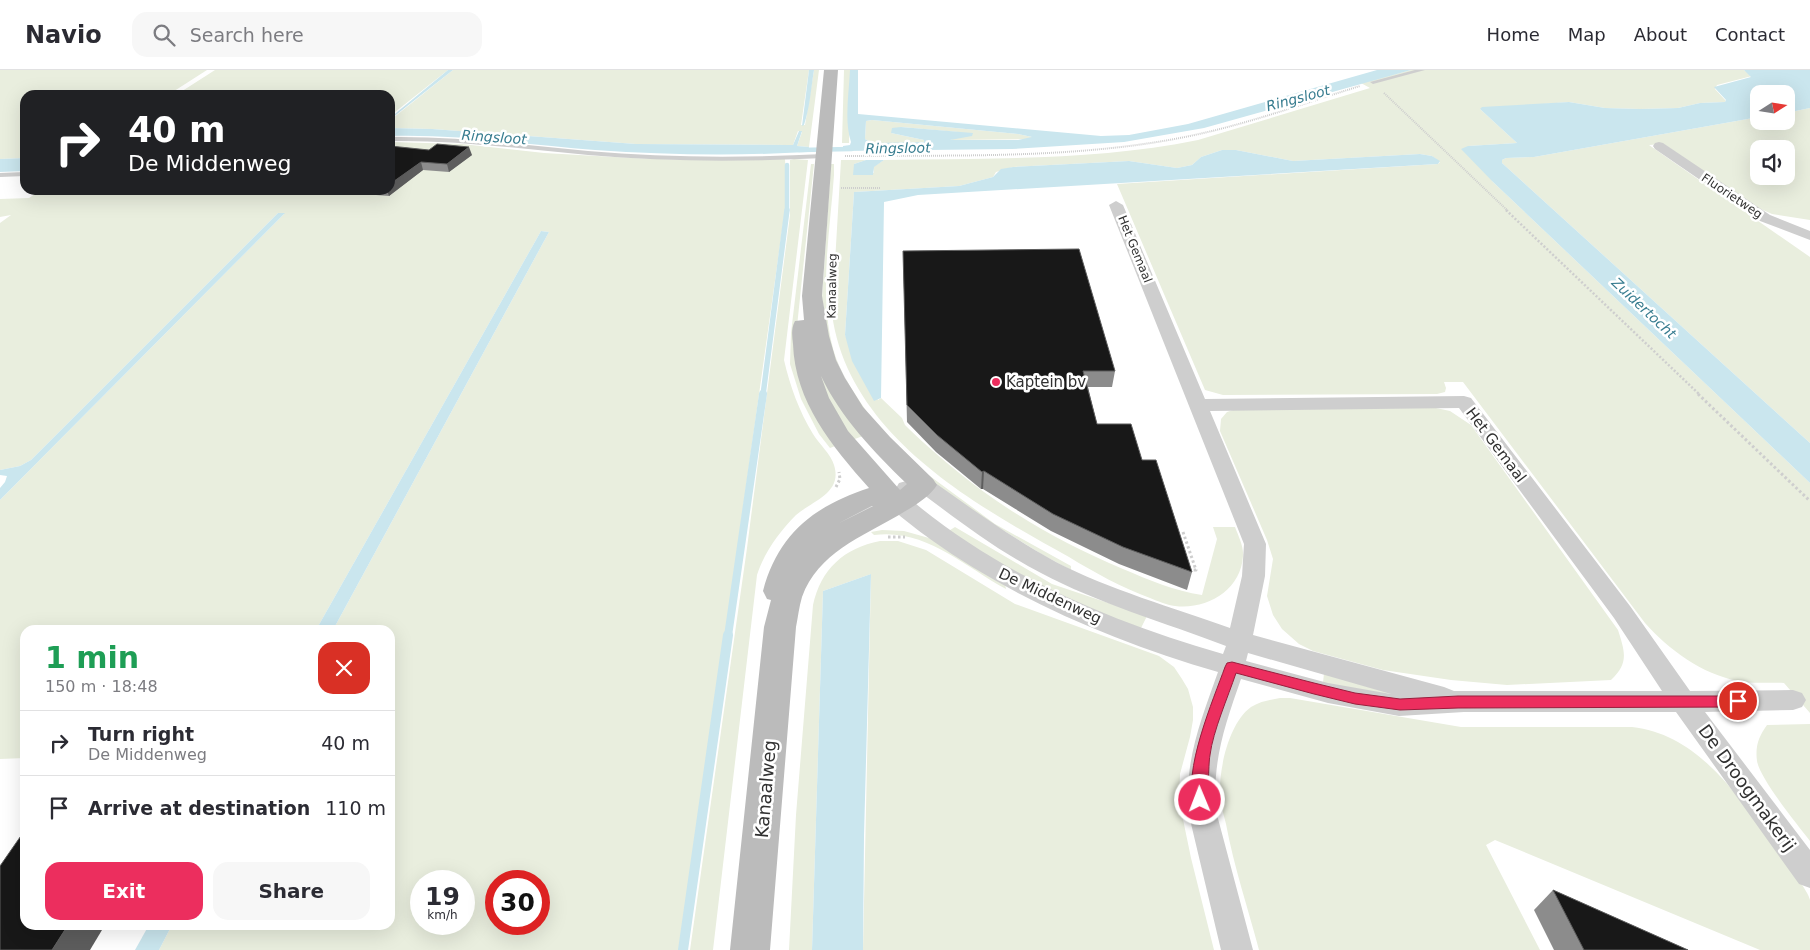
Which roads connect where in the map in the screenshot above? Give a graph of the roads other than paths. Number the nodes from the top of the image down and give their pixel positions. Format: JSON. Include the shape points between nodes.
{"nodes":[{"id":1,"x":832,"y":70,"type":"edge"},
{"id":2,"x":1422,"y":70,"type":"edge"},
{"id":3,"x":1373,"y":82,"type":"road end"},
{"id":4,"x":395,"y":139,"type":"edge"},
{"id":5,"x":1659,"y":146,"type":"dead end"},
{"id":6,"x":824,"y":152,"type":"junction"},
{"id":7,"x":20,"y":174,"type":"edge"},
{"id":8,"x":0,"y":175,"type":"edge"},
{"id":9,"x":1116,"y":205,"type":"dead end"},
{"id":10,"x":1810,"y":237,"type":"edge"},
{"id":11,"x":812,"y":296,"type":"junction"},
{"id":12,"x":1199,"y":405,"type":"junction"},
{"id":13,"x":924,"y":485,"type":"junction"},
{"id":14,"x":893,"y":497,"type":"junction"},
{"id":15,"x":1240,"y":641,"type":"junction"},
{"id":16,"x":1232,"y":667,"type":"junction"},
{"id":17,"x":1793,"y":700,"type":"dead end"},
{"id":18,"x":1458,"y":702,"type":"junction"},
{"id":19,"x":1683,"y":702,"type":"junction"},
{"id":20,"x":1810,"y":874,"type":"edge"},
{"id":21,"x":750,"y":950,"type":"edge"},
{"id":22,"x":1237,"y":950,"type":"edge"}],
"edges":[{"from":1,"to":6,"type":"street","name":"Kanaalweg"},
{"from":2,"to":3,"type":"lane"},
{"from":4,"to":6,"type":"lane","via":[[433,138],[689,158]]},
{"from":5,"to":10,"type":"street","name":"Fluorietweg","via":[[1765,218]]},
{"from":6,"to":11,"type":"street","name":"Kanaalweg"},
{"from":7,"to":8,"type":"lane"},
{"from":9,"to":12,"type":"street","name":"Het Gemaal"},
{"from":11,"to":13,"type":"street","name":"Kanaalweg","via":[[821,346],[835,381],[857,415]]},
{"from":11,"to":14,"type":"street","name":"Kanaalweg","via":[[804,312],[803,339],[808,374],[815,394],[834,432]]},
{"from":12,"to":15,"type":"street","name":"Het Gemaal","via":[[1254,544],[1255,572]]},
{"from":12,"to":19,"type":"street","name":"Het Gemaal","via":[[1464,402],[1622,612]]},
{"from":13,"to":14,"type":"street","name":"Kanaalweg"},
{"from":13,"to":15,"type":"street","name":"De Middenweg","via":[[1005,543],[1049,568]]},
{"from":14,"to":16,"type":"street","name":"De Middenweg","via":[[949,541],[989,567],[1069,608]]},
{"from":14,"to":21,"type":"street","name":"Kanaalweg","via":[[817,551],[798,574],[787,598],[780,627]]},
{"from":15,"to":16,"type":"street"},
{"from":15,"to":18,"type":"street","name":"De Middenweg"},
{"from":16,"to":18,"type":"street","name":"De Middenweg","via":[[1355,698],[1400,705]]},
{"from":16,"to":22,"type":"street","via":[[1203,753],[1199,789]]},
{"from":17,"to":19,"type":"street","name":"De Middenweg"},
{"from":18,"to":19,"type":"street","name":"De Middenweg"},
{"from":19,"to":20,"type":"street","name":"De Droogmakerij"}]}
